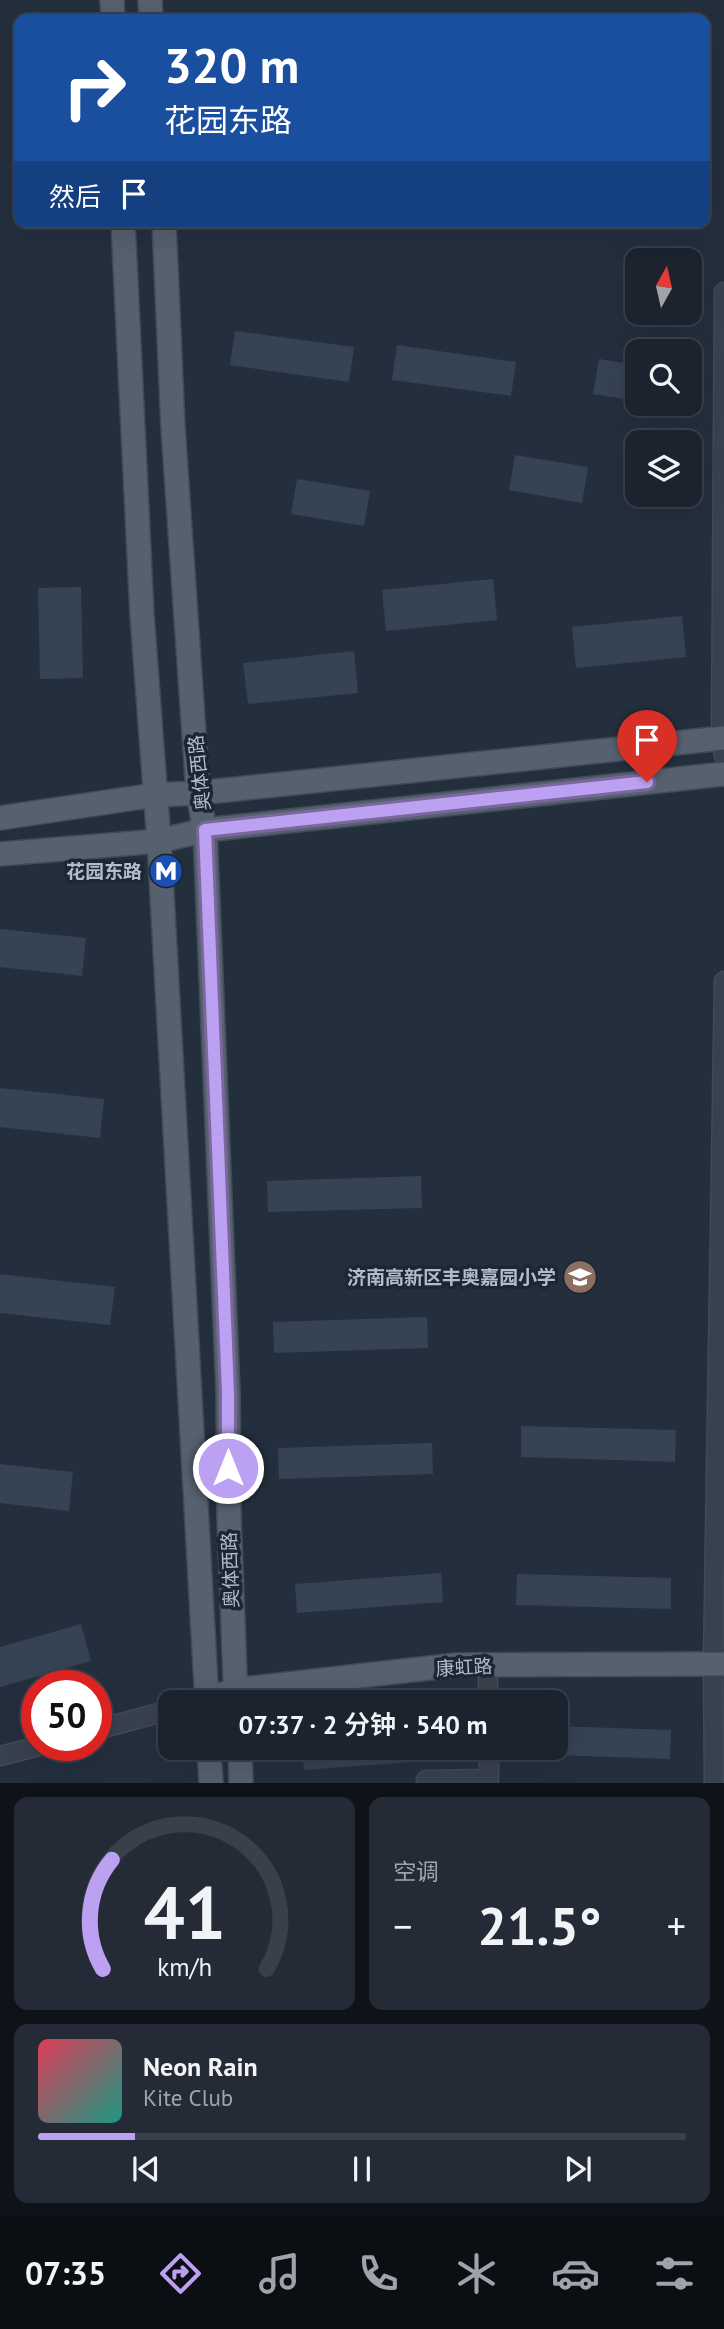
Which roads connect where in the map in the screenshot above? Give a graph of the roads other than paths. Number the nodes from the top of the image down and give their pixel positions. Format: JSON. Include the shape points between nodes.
{"nodes":[{"id":1,"x":123,"y":228,"type":"edge"},
{"id":2,"x":164,"y":228,"type":"edge"},
{"id":3,"x":724,"y":292,"type":"edge"},
{"id":4,"x":723,"y":744,"type":"edge"},
{"id":5,"x":724,"y":774,"type":"edge"},
{"id":6,"x":198,"y":793,"type":"junction"},
{"id":7,"x":155,"y":795,"type":"junction"},
{"id":8,"x":0,"y":818,"type":"edge"},
{"id":9,"x":205,"y":830,"type":"junction"},
{"id":10,"x":159,"y":841,"type":"junction"},
{"id":11,"x":0,"y":853,"type":"edge"},
{"id":12,"x":724,"y":981,"type":"edge"},
{"id":13,"x":723,"y":1091,"type":"edge"},
{"id":14,"x":718,"y":1664,"type":"edge"},
{"id":15,"x":488,"y":1665,"type":"junction"},
{"id":16,"x":203,"y":1690,"type":"edge"},
{"id":17,"x":235,"y":1690,"type":"edge"},
{"id":18,"x":278,"y":1690,"type":"edge"},
{"id":19,"x":488,"y":1690,"type":"edge"},
{"id":20,"x":158,"y":1713,"type":"edge"},
{"id":21,"x":112,"y":1726,"type":"edge"},
{"id":22,"x":21,"y":1751,"type":"edge"},
{"id":23,"x":0,"y":1756,"type":"edge"},
{"id":24,"x":210,"y":1760,"type":"edge"},
{"id":25,"x":241,"y":1760,"type":"edge"},
{"id":26,"x":489,"y":1760,"type":"edge"},
{"id":27,"x":211,"y":1783,"type":"edge"},
{"id":28,"x":242,"y":1783,"type":"edge"},
{"id":29,"x":426,"y":1783,"type":"edge"},
{"id":30,"x":714,"y":1783,"type":"edge"}],
"edges":[{"from":1,"to":7,"type":"main road","name":"奥体西路"},
{"from":2,"to":6,"type":"main road","name":"奥体西路"},
{"from":3,"to":4,"type":"street"},
{"from":4,"to":6,"type":"main road"},
{"from":5,"to":9,"type":"main road"},
{"from":6,"to":7,"type":"main road"},
{"from":6,"to":9,"type":"main road","name":"奥体西路"},
{"from":7,"to":8,"type":"main road"},
{"from":7,"to":10,"type":"main road","name":"奥体西路"},
{"from":9,"to":10,"type":"main road"},
{"from":9,"to":17,"type":"main road","name":"奥体西路"},
{"from":10,"to":11,"type":"main road"},
{"from":10,"to":16,"type":"main road","name":"奥体西路"},
{"from":12,"to":13,"type":"street"},
{"from":13,"to":14,"type":"street"},
{"from":14,"to":15,"type":"main road","name":"康虹路"},
{"from":14,"to":30,"type":"street"},
{"from":15,"to":18,"type":"main road","name":"康虹路","via":[[456,1665]]},
{"from":15,"to":19,"type":"street"},
{"from":20,"to":21,"type":"street"},
{"from":22,"to":23,"type":"street"},
{"from":24,"to":27,"type":"main road"},
{"from":25,"to":28,"type":"main road"},
{"from":26,"to":29,"type":"street","via":[[489,1779]]}]}
